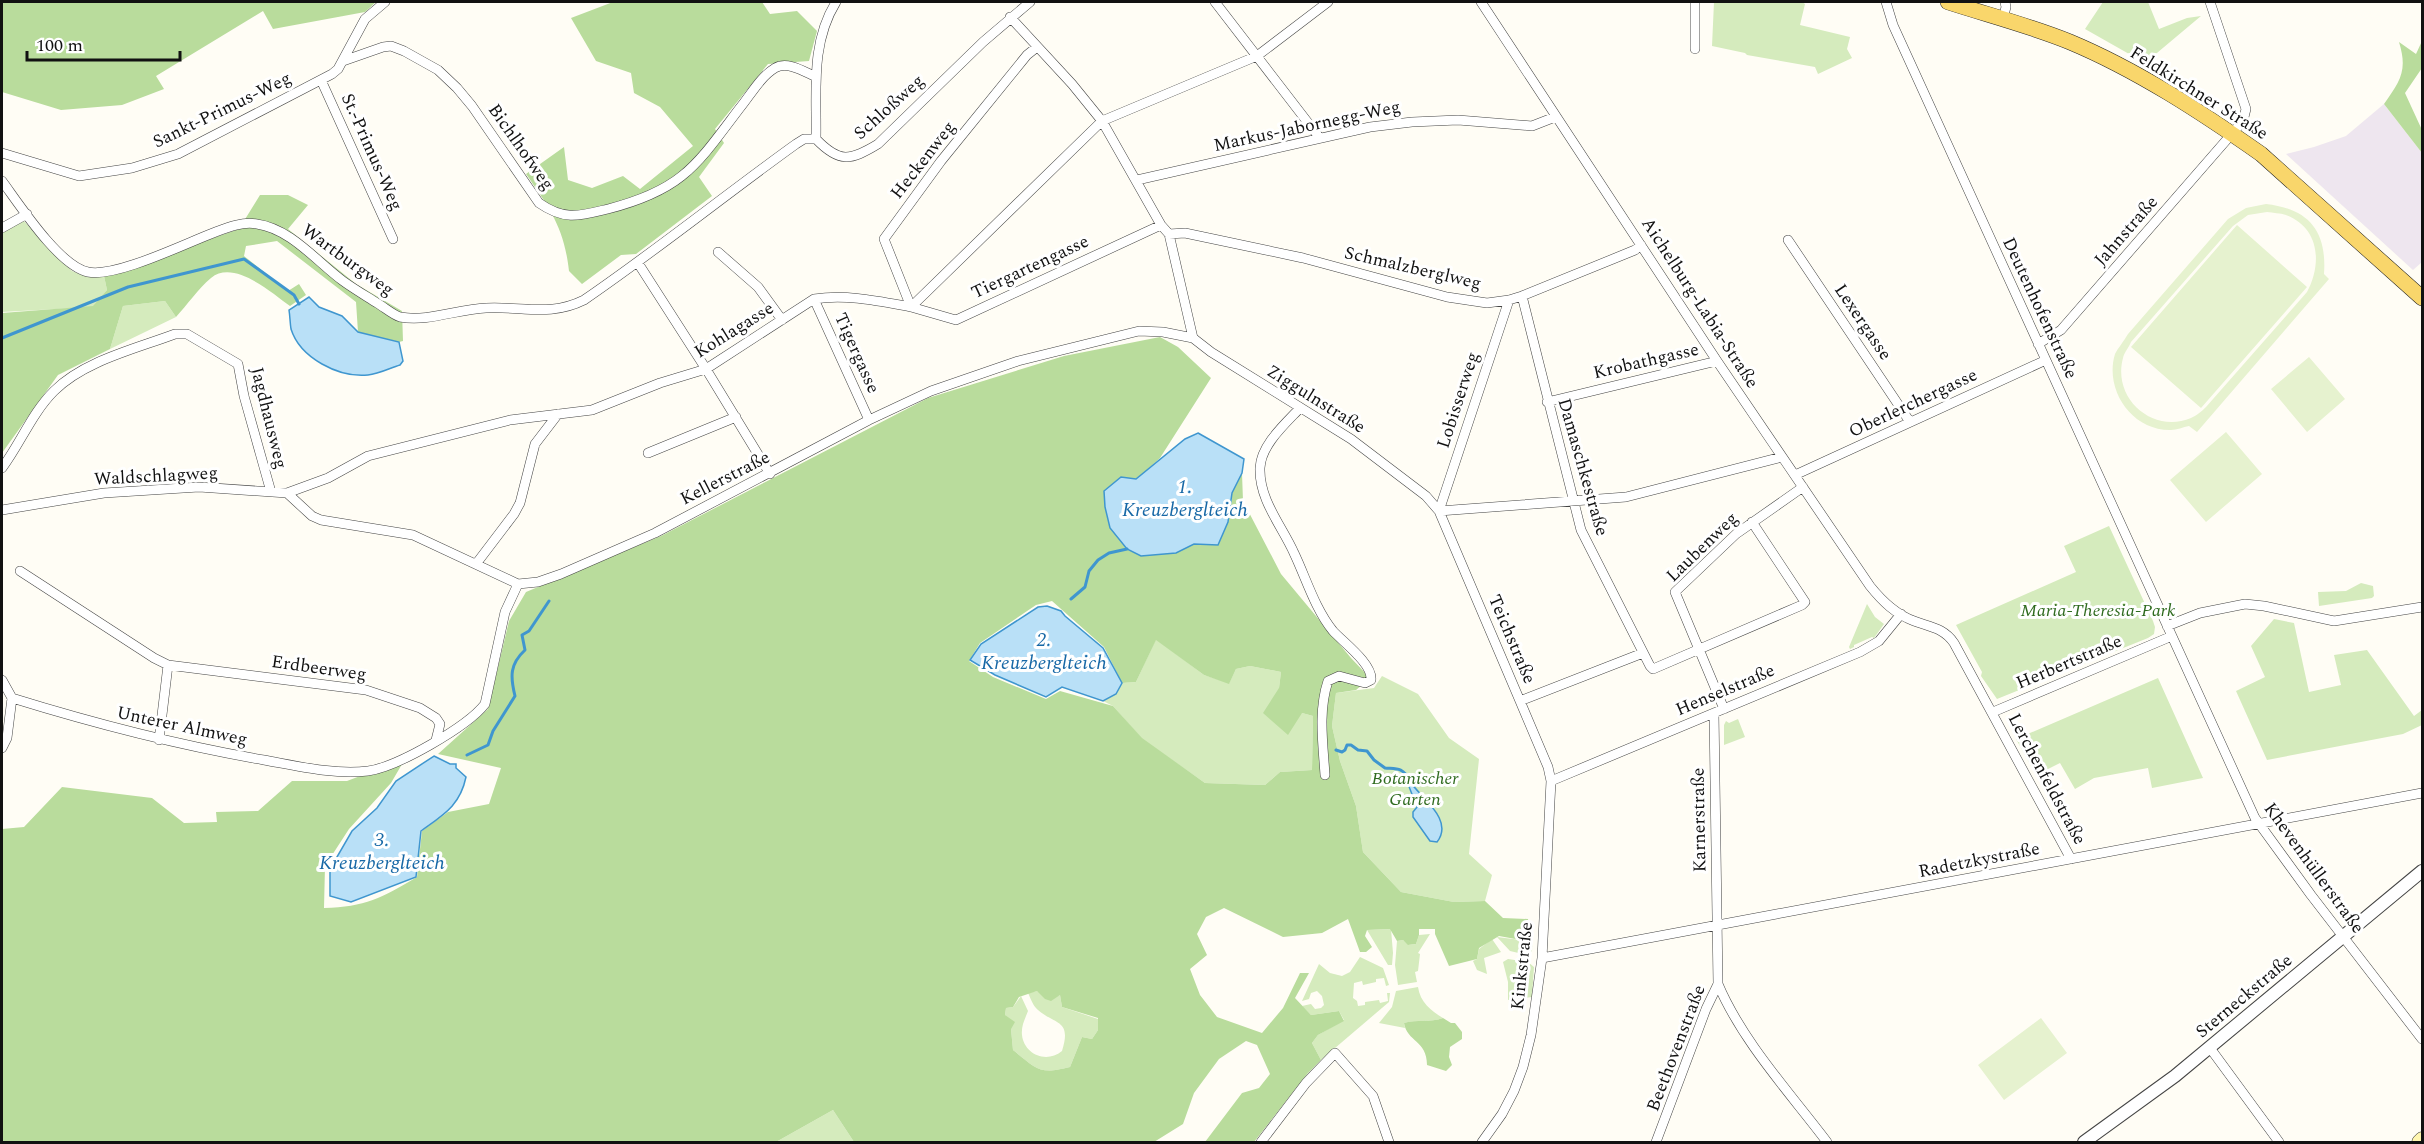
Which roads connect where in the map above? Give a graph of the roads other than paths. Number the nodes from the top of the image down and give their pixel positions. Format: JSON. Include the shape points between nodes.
{"nodes":[{"id":1,"x":385,"y":2,"type":"edge"},
{"id":2,"x":836,"y":2,"type":"edge"},
{"id":3,"x":1030,"y":2,"type":"edge"},
{"id":4,"x":1215,"y":2,"type":"edge"},
{"id":5,"x":1328,"y":2,"type":"edge"},
{"id":6,"x":1481,"y":2,"type":"edge"},
{"id":7,"x":1695,"y":2,"type":"edge"},
{"id":8,"x":1886,"y":2,"type":"edge"},
{"id":9,"x":1948,"y":2,"type":"edge"},
{"id":10,"x":2005,"y":2,"type":"edge"},
{"id":11,"x":2210,"y":2,"type":"edge"},
{"id":12,"x":1010,"y":17,"type":"junction"},
{"id":13,"x":2003,"y":19,"type":"junction"},
{"id":14,"x":1037,"y":47,"type":"junction"},
{"id":15,"x":1695,"y":49,"type":"dead end"},
{"id":16,"x":1257,"y":56,"type":"junction"},
{"id":17,"x":343,"y":60,"type":"junction"},
{"id":18,"x":814,"y":76,"type":"junction"},
{"id":19,"x":321,"y":80,"type":"junction"},
{"id":20,"x":1555,"y":117,"type":"junction"},
{"id":21,"x":1102,"y":121,"type":"junction"},
{"id":22,"x":2233,"y":134,"type":"junction"},
{"id":23,"x":1319,"y":137,"type":"junction"},
{"id":24,"x":816,"y":139,"type":"junction"},
{"id":25,"x":2,"y":153,"type":"edge"},
{"id":26,"x":1137,"y":180,"type":"junction"},
{"id":27,"x":2,"y":181,"type":"edge"},
{"id":28,"x":27,"y":214,"type":"junction"},
{"id":29,"x":1161,"y":225,"type":"junction"},
{"id":30,"x":2,"y":228,"type":"edge"},
{"id":31,"x":1169,"y":234,"type":"junction"},
{"id":32,"x":393,"y":239,"type":"dead end"},
{"id":33,"x":1788,"y":240,"type":"dead end"},
{"id":34,"x":1641,"y":245,"type":"junction"},
{"id":35,"x":718,"y":252,"type":"dead end"},
{"id":36,"x":638,"y":263,"type":"junction"},
{"id":37,"x":1522,"y":296,"type":"junction"},
{"id":38,"x":2422,"y":298,"type":"edge"},
{"id":39,"x":814,"y":299,"type":"junction"},
{"id":40,"x":1509,"y":300,"type":"junction"},
{"id":41,"x":911,"y":307,"type":"junction"},
{"id":42,"x":782,"y":320,"type":"junction"},
{"id":43,"x":1193,"y":338,"type":"junction"},
{"id":44,"x":2038,"y":344,"type":"junction"},
{"id":45,"x":2046,"y":360,"type":"junction"},
{"id":46,"x":1717,"y":361,"type":"junction"},
{"id":47,"x":706,"y":369,"type":"junction"},
{"id":48,"x":1547,"y":402,"type":"junction"},
{"id":49,"x":1300,"y":408,"type":"junction"},
{"id":50,"x":558,"y":414,"type":"junction"},
{"id":51,"x":736,"y":417,"type":"junction"},
{"id":52,"x":869,"y":420,"type":"junction"},
{"id":53,"x":1910,"y":422,"type":"junction"},
{"id":54,"x":648,"y":453,"type":"dead end"},
{"id":55,"x":1782,"y":457,"type":"junction"},
{"id":56,"x":2,"y":468,"type":"edge"},
{"id":57,"x":770,"y":474,"type":"junction"},
{"id":58,"x":1795,"y":476,"type":"junction"},
{"id":59,"x":1803,"y":487,"type":"junction"},
{"id":60,"x":271,"y":492,"type":"junction"},
{"id":61,"x":287,"y":494,"type":"junction"},
{"id":62,"x":1573,"y":502,"type":"junction"},
{"id":63,"x":2,"y":510,"type":"edge"},
{"id":64,"x":1439,"y":511,"type":"junction"},
{"id":65,"x":1752,"y":522,"type":"junction"},
{"id":66,"x":476,"y":564,"type":"junction"},
{"id":67,"x":21,"y":571,"type":"dead end"},
{"id":68,"x":518,"y":584,"type":"junction"},
{"id":69,"x":2422,"y":607,"type":"edge"},
{"id":70,"x":1901,"y":614,"type":"junction"},
{"id":71,"x":2167,"y":626,"type":"junction"},
{"id":72,"x":2172,"y":636,"type":"junction"},
{"id":73,"x":1699,"y":651,"type":"junction"},
{"id":74,"x":1643,"y":652,"type":"junction"},
{"id":75,"x":168,"y":665,"type":"junction"},
{"id":76,"x":2,"y":680,"type":"edge"},
{"id":77,"x":12,"y":698,"type":"junction"},
{"id":78,"x":1520,"y":701,"type":"junction"},
{"id":79,"x":1724,"y":709,"type":"junction"},
{"id":80,"x":1993,"y":712,"type":"junction"},
{"id":81,"x":1714,"y":713,"type":"junction"},
{"id":82,"x":159,"y":740,"type":"junction"},
{"id":83,"x":436,"y":740,"type":"junction"},
{"id":84,"x":2,"y":748,"type":"edge"},
{"id":85,"x":1324,"y":775,"type":"dead end"},
{"id":86,"x":1551,"y":781,"type":"junction"},
{"id":87,"x":2422,"y":793,"type":"edge"},
{"id":88,"x":2258,"y":824,"type":"junction"},
{"id":89,"x":2072,"y":859,"type":"junction"},
{"id":90,"x":2422,"y":871,"type":"edge"},
{"id":91,"x":1716,"y":927,"type":"junction"},
{"id":92,"x":2343,"y":937,"type":"junction"},
{"id":93,"x":1542,"y":958,"type":"junction"},
{"id":94,"x":1718,"y":984,"type":"junction"},
{"id":95,"x":2422,"y":1039,"type":"edge"},
{"id":96,"x":2210,"y":1048,"type":"junction"},
{"id":97,"x":2422,"y":1139,"type":"edge"},
{"id":98,"x":1260,"y":1143,"type":"edge"},
{"id":99,"x":1389,"y":1143,"type":"edge"},
{"id":100,"x":1482,"y":1143,"type":"edge"},
{"id":101,"x":1656,"y":1143,"type":"edge"},
{"id":102,"x":1827,"y":1143,"type":"edge"},
{"id":103,"x":2084,"y":1143,"type":"edge"},
{"id":104,"x":2280,"y":1143,"type":"edge"},
{"id":105,"x":2419,"y":1143,"type":"edge"}],
"edges":[{"from":1,"to":17,"type":"street","name":"Sankt-Primus-Weg","via":[[365,19]]},
{"from":2,"to":18,"type":"street","via":[[825,25]]},
{"from":3,"to":12,"type":"street","name":"Schloßweg"},
{"from":4,"to":16,"type":"street"},
{"from":5,"to":16,"type":"street"},
{"from":6,"to":20,"type":"street","name":"Aichelburg-Labia-Straße"},
{"from":7,"to":15,"type":"street"},
{"from":8,"to":44,"type":"street","name":"Deutenhofenstraße"},
{"from":9,"to":13,"type":"main road","name":"Feldkirchner Straße"},
{"from":10,"to":13,"type":"street"},
{"from":11,"to":22,"type":"street","name":"Jahnstraße","via":[[2246,108],[2243,122]]},
{"from":12,"to":14,"type":"street"},
{"from":12,"to":24,"type":"street","name":"Schloßweg","via":[[878,144],[862,154],[840,158]]},
{"from":13,"to":22,"type":"main road","name":"Feldkirchner Straße","via":[[2106,58]]},
{"from":14,"to":21,"type":"street"},
{"from":14,"to":41,"type":"street","name":"Heckenweg","via":[[948,153],[884,238]]},
{"from":16,"to":21,"type":"street"},
{"from":16,"to":23,"type":"street"},
{"from":17,"to":18,"type":"street","name":"Bichlhofweg","via":[[391,46],[438,70],[472,106],[539,203],[565,216],[629,203],[677,182],[702,158],[776,67],[783,65]]},
{"from":17,"to":19,"type":"street","name":"Sankt-Primus-Weg","via":[[338,69]]},
{"from":18,"to":24,"type":"street"},
{"from":19,"to":25,"type":"street","name":"Sankt-Primus-Weg","via":[[178,154],[132,168],[79,176]]},
{"from":19,"to":32,"type":"street","name":"St.-Primus-Weg"},
{"from":20,"to":23,"type":"street","name":"Markus-Jabornegg-Weg","via":[[1532,126],[1458,120],[1412,122]]},
{"from":20,"to":34,"type":"street","name":"Aichelburg-Labia-Straße"},
{"from":21,"to":26,"type":"street"},
{"from":21,"to":41,"type":"street"},
{"from":22,"to":38,"type":"main road","name":"Feldkirchner Straße","via":[[2261,154]]},
{"from":22,"to":44,"type":"street","name":"Jahnstraße","via":[[2061,330]]},
{"from":23,"to":26,"type":"street","name":"Markus-Jabornegg-Weg"},
{"from":24,"to":36,"type":"street","name":"Wartburgweg","via":[[796,144]]},
{"from":26,"to":29,"type":"street"},
{"from":27,"to":28,"type":"street","name":"Wartburgweg"},
{"from":28,"to":30,"type":"street"},
{"from":28,"to":36,"type":"street","name":"Wartburgweg","via":[[67,261],[88,272],[121,268],[224,229],[257,224],[282,232],[344,282],[399,317],[486,308],[563,308],[584,300]]},
{"from":29,"to":31,"type":"street"},
{"from":29,"to":41,"type":"street","name":"Tiergartengasse","via":[[956,320]]},
{"from":31,"to":40,"type":"street","name":"Schmalzberglweg","via":[[1185,233],[1304,258],[1447,297],[1488,303]]},
{"from":31,"to":43,"type":"street"},
{"from":33,"to":53,"type":"street","name":"Lexergasse"},
{"from":34,"to":37,"type":"street","name":"Schmalzberglweg"},
{"from":34,"to":46,"type":"street","name":"Aichelburg-Labia-Straße"},
{"from":35,"to":42,"type":"street","via":[[758,287]]},
{"from":36,"to":47,"type":"street"},
{"from":37,"to":40,"type":"street","name":"Schmalzberglweg"},
{"from":37,"to":48,"type":"street","name":"Damaschkestraße"},
{"from":39,"to":41,"type":"street","name":"Kohlagasse","via":[[832,296]]},
{"from":39,"to":42,"type":"street","name":"Kohlagasse"},
{"from":39,"to":52,"type":"street","name":"Tigergasse"},
{"from":40,"to":64,"type":"street","name":"Lobisserweg"},
{"from":42,"to":47,"type":"street","name":"Kohlagasse"},
{"from":43,"to":49,"type":"street","name":"Ziggulnstraße"},
{"from":43,"to":52,"type":"street","name":"Kellerstraße","via":[[1139,331],[1074,346],[931,391]]},
{"from":44,"to":45,"type":"street","name":"Deutenhofenstraße"},
{"from":45,"to":53,"type":"street","name":"Oberlerchergasse"},
{"from":45,"to":71,"type":"street","name":"Deutenhofenstraße"},
{"from":46,"to":48,"type":"street","name":"Krobathgasse"},
{"from":46,"to":55,"type":"street","name":"Aichelburg-Labia-Straße"},
{"from":47,"to":50,"type":"street","name":"Kohlagasse","via":[[600,407]]},
{"from":47,"to":51,"type":"street"},
{"from":48,"to":62,"type":"street","name":"Damaschkestraße"},
{"from":49,"to":64,"type":"street","name":"Ziggulnstraße","via":[[1351,439],[1426,496]]},
{"from":49,"to":85,"type":"street","via":[[1266,448],[1260,470],[1264,491],[1322,614],[1372,675],[1365,683],[1339,676],[1328,681],[1322,719]]},
{"from":50,"to":61,"type":"street","name":"Kohlagasse","via":[[482,426],[368,456]]},
{"from":50,"to":66,"type":"street","via":[[535,444],[514,514]]},
{"from":51,"to":54,"type":"street"},
{"from":51,"to":57,"type":"street"},
{"from":52,"to":57,"type":"street","name":"Kellerstraße"},
{"from":53,"to":58,"type":"street","name":"Oberlerchergasse"},
{"from":55,"to":58,"type":"street","name":"Aichelburg-Labia-Straße"},
{"from":55,"to":62,"type":"street","via":[[1626,497]]},
{"from":56,"to":60,"type":"street","name":"Jagdhausweg","via":[[41,408],[70,377],[88,366],[175,334],[188,334],[238,364]]},
{"from":57,"to":68,"type":"street","name":"Kellerstraße","via":[[561,574]]},
{"from":58,"to":59,"type":"street","name":"Aichelburg-Labia-Straße"},
{"from":59,"to":65,"type":"street","name":"Laubenweg"},
{"from":59,"to":70,"type":"street","name":"Aichelburg-Labia-Straße","via":[[1874,592]]},
{"from":60,"to":61,"type":"street","name":"Waldschlagweg"},
{"from":60,"to":63,"type":"street","name":"Waldschlagweg","via":[[167,488],[104,493]]},
{"from":61,"to":66,"type":"street","via":[[321,520],[413,535]]},
{"from":62,"to":64,"type":"street"},
{"from":62,"to":74,"type":"street","name":"Damaschkestraße","via":[[1592,555]]},
{"from":64,"to":78,"type":"street","name":"Teichstraße"},
{"from":65,"to":73,"type":"street","name":"Laubenweg","via":[[1675,592]]},
{"from":65,"to":73,"type":"street","via":[[1804,602]]},
{"from":66,"to":68,"type":"street"},
{"from":67,"to":75,"type":"street","name":"Erdbeerweg"},
{"from":68,"to":83,"type":"street","via":[[505,612],[485,704],[465,723]]},
{"from":69,"to":71,"type":"street","via":[[2334,621],[2245,604],[2200,613]]},
{"from":70,"to":79,"type":"street","name":"Henselstraße","via":[[1879,641],[1860,652]]},
{"from":70,"to":80,"type":"street","name":"Lerchenfeldstraße","via":[[1942,630],[1950,638]]},
{"from":71,"to":72,"type":"street"},
{"from":72,"to":80,"type":"street","name":"Herbertstraße"},
{"from":72,"to":88,"type":"street","name":"Khevenhüllerstraße"},
{"from":73,"to":74,"type":"street","name":"Damaschkestraße","via":[[1653,669]]},
{"from":73,"to":79,"type":"street","name":"Laubenweg"},
{"from":74,"to":78,"type":"street"},
{"from":75,"to":82,"type":"street"},
{"from":75,"to":83,"type":"street","name":"Erdbeerweg","via":[[366,690],[420,708],[436,718],[440,724]]},
{"from":76,"to":77,"type":"street"},
{"from":77,"to":82,"type":"street","name":"Unterer Almweg"},
{"from":77,"to":84,"type":"street"},
{"from":78,"to":86,"type":"street","name":"Teichstraße"},
{"from":79,"to":81,"type":"street","name":"Henselstraße"},
{"from":80,"to":89,"type":"street","name":"Lerchenfeldstraße"},
{"from":81,"to":86,"type":"street","name":"Henselstraße"},
{"from":81,"to":91,"type":"street","name":"Karnerstraße"},
{"from":82,"to":83,"type":"street","name":"Unterer Almweg","via":[[305,768],[369,771]]},
{"from":86,"to":93,"type":"street","name":"Kinkstraße"},
{"from":87,"to":88,"type":"street","name":"Radetzkystraße"},
{"from":88,"to":89,"type":"street","name":"Radetzkystraße"},
{"from":88,"to":92,"type":"street","name":"Khevenhüllerstraße"},
{"from":89,"to":91,"type":"street","name":"Radetzkystraße"},
{"from":90,"to":92,"type":"street","name":"Sterneckstraße"},
{"from":91,"to":93,"type":"street","name":"Radetzkystraße"},
{"from":91,"to":94,"type":"street","name":"Beethovenstraße"},
{"from":92,"to":95,"type":"street","name":"Khevenhüllerstraße"},
{"from":92,"to":96,"type":"street","name":"Sterneckstraße"},
{"from":93,"to":100,"type":"street","name":"Kinkstraße","via":[[1523,1067],[1502,1114]]},
{"from":94,"to":101,"type":"street","name":"Beethovenstraße"},
{"from":94,"to":102,"type":"street","via":[[1732,1014]]},
{"from":96,"to":103,"type":"street","name":"Sterneckstraße"},
{"from":96,"to":104,"type":"street"},
{"from":97,"to":105,"type":"main road"},
{"from":98,"to":99,"type":"street","via":[[1306,1083],[1335,1053],[1372,1096]]}]}
